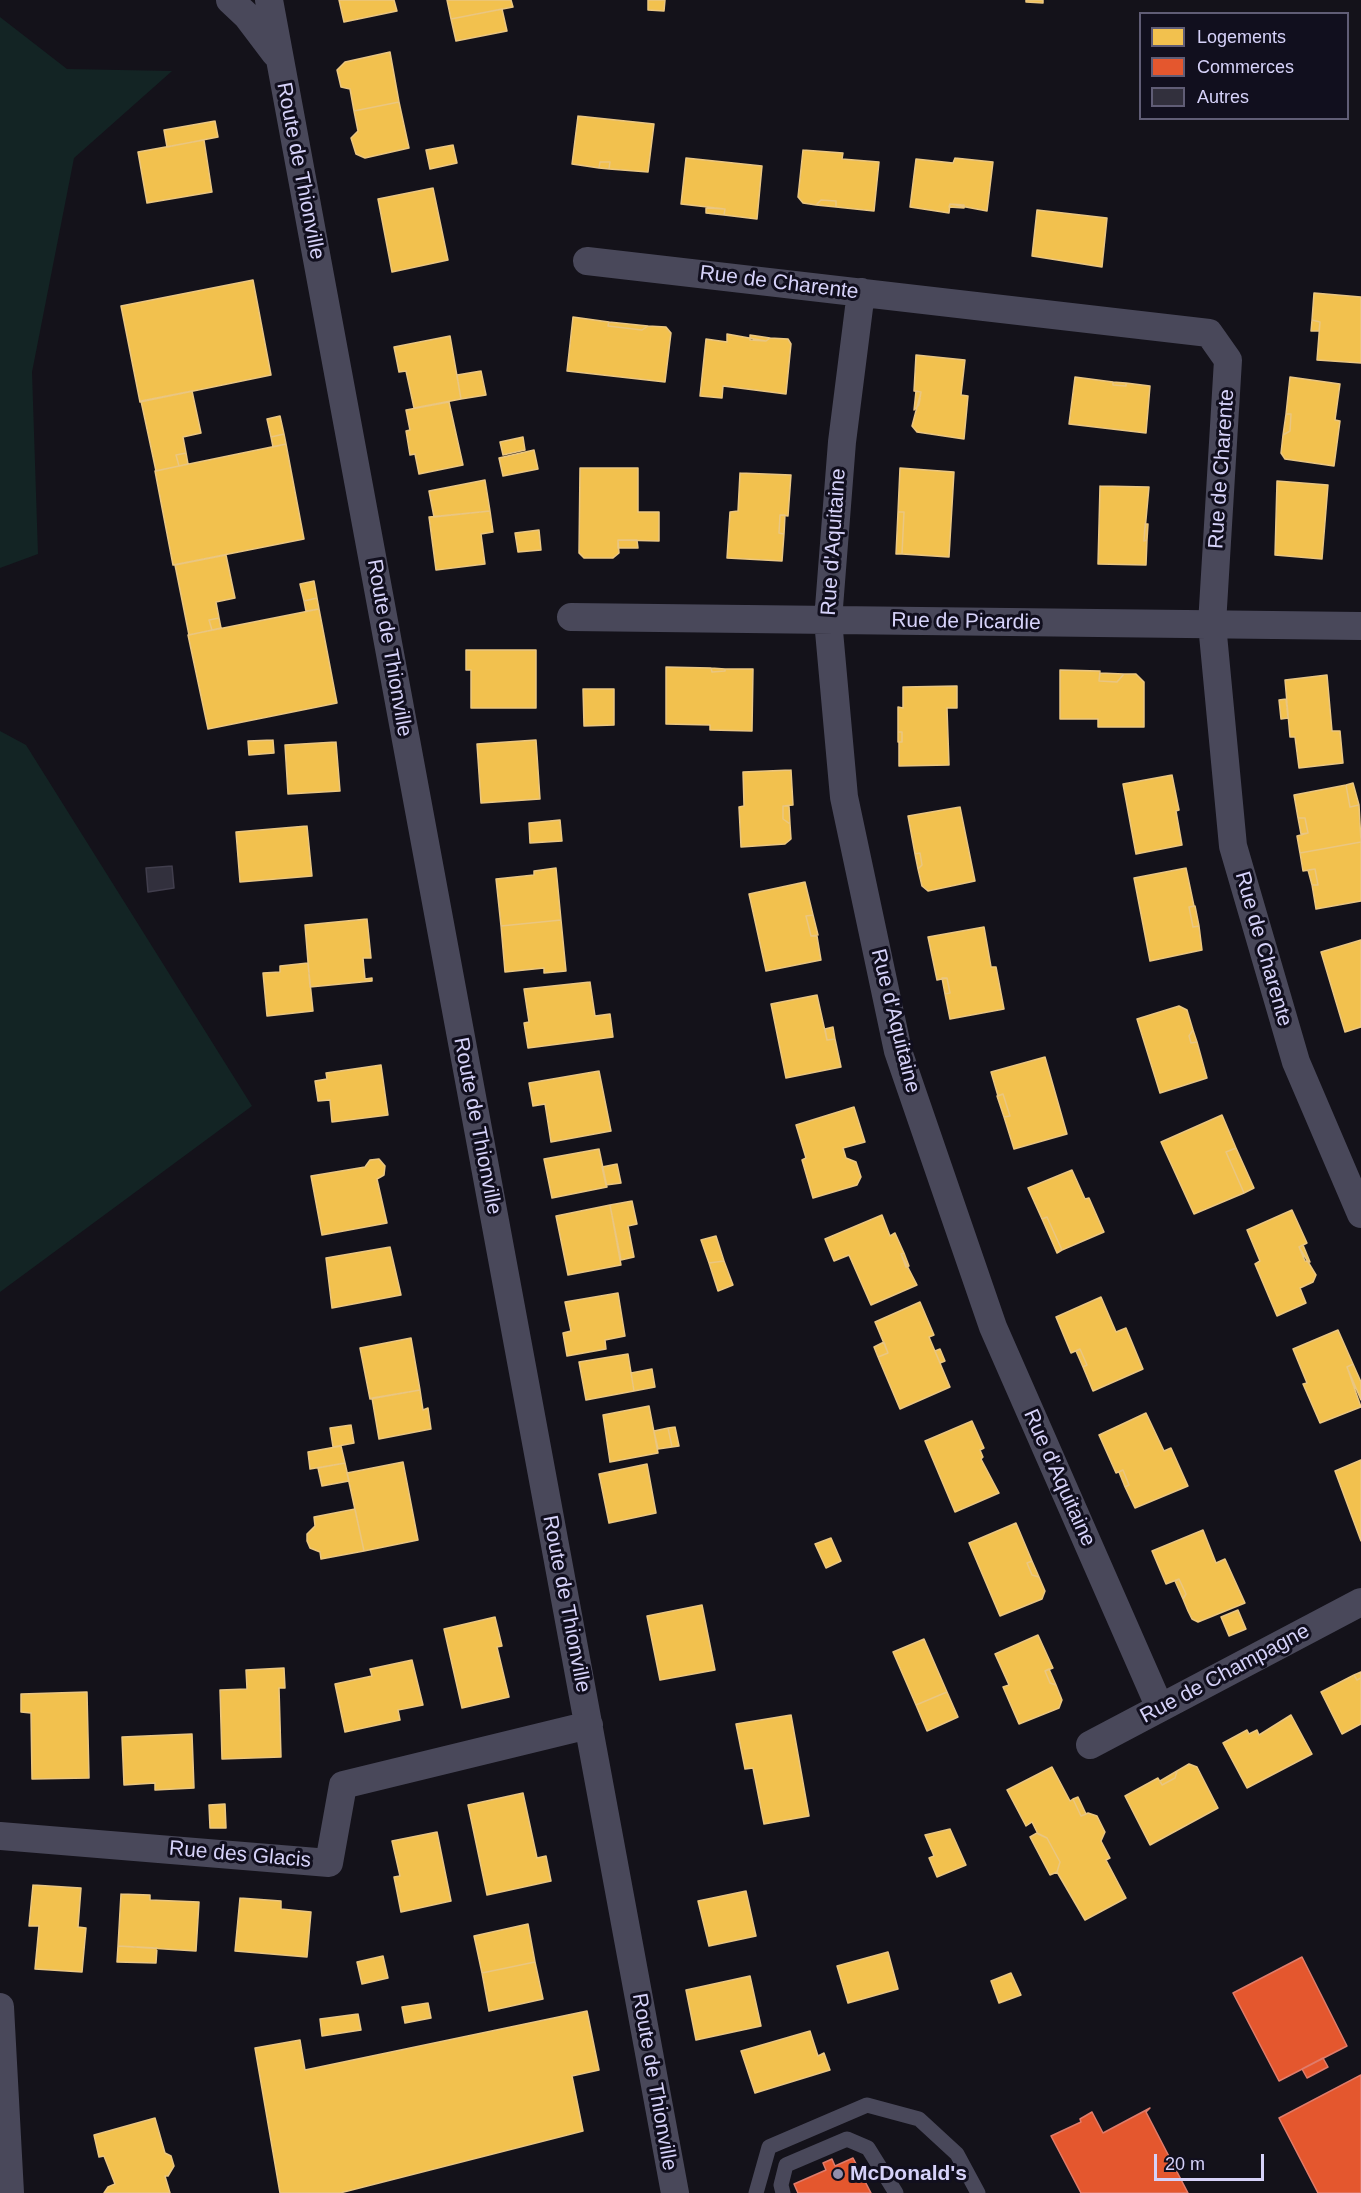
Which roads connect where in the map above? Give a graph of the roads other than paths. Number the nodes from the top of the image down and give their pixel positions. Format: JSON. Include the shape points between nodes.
{"nodes":[{"id":1,"x":230,"y":0,"type":"edge"},
{"id":2,"x":269,"y":0,"type":"edge"},
{"id":3,"x":280,"y":60,"type":"junction"},
{"id":4,"x":587,"y":261,"type":"dead end"},
{"id":5,"x":861,"y":292,"type":"junction"},
{"id":6,"x":571,"y":617,"type":"dead end"},
{"id":7,"x":828,"y":620,"type":"junction"},
{"id":8,"x":1212,"y":624,"type":"junction"},
{"id":9,"x":1361,"y":626,"type":"edge"},
{"id":10,"x":1361,"y":1214,"type":"edge"},
{"id":11,"x":1361,"y":1602,"type":"edge"},
{"id":12,"x":1160,"y":1708,"type":"junction"},
{"id":13,"x":589,"y":1725,"type":"junction"},
{"id":14,"x":1090,"y":1745,"type":"dead end"},
{"id":15,"x":0,"y":1836,"type":"edge"},
{"id":16,"x":0,"y":2007,"type":"edge"},
{"id":17,"x":10,"y":2193,"type":"edge"},
{"id":18,"x":675,"y":2193,"type":"edge"},
{"id":19,"x":756,"y":2193,"type":"edge"},
{"id":20,"x":783,"y":2193,"type":"edge"},
{"id":21,"x":896,"y":2193,"type":"edge"},
{"id":22,"x":978,"y":2193,"type":"edge"}],
"edges":[{"from":1,"to":3,"type":"street","name":"Route de Thionville"},
{"from":2,"to":3,"type":"street","name":"Route de Thionville"},
{"from":3,"to":13,"type":"street","name":"Route de Thionville"},
{"from":4,"to":5,"type":"street","name":"Rue de Charente"},
{"from":5,"to":7,"type":"street","name":"Rue d'Aquitaine","via":[[842,442]]},
{"from":5,"to":8,"type":"street","name":"Rue de Charente","via":[[1209,333],[1228,360]]},
{"from":6,"to":7,"type":"street","name":"Rue de Picardie"},
{"from":7,"to":8,"type":"street","name":"Rue de Picardie"},
{"from":7,"to":12,"type":"street","name":"Rue d'Aquitaine","via":[[844,797],[898,1051],[993,1327]]},
{"from":8,"to":9,"type":"street","name":"Rue de Picardie"},
{"from":8,"to":10,"type":"street","name":"Rue de Charente","via":[[1233,846],[1296,1062]]},
{"from":11,"to":12,"type":"street","name":"Rue de Champagne"},
{"from":12,"to":14,"type":"street","name":"Rue de Champagne"},
{"from":13,"to":15,"type":"street","name":"Rue des Glacis","via":[[343,1785],[329,1863]]},
{"from":13,"to":18,"type":"street","name":"Route de Thionville"},
{"from":16,"to":17,"type":"street"},
{"from":19,"to":22,"type":"lane","via":[[769,2147],[867,2105],[920,2119],[957,2154]]},
{"from":20,"to":21,"type":"lane","via":[[786,2165],[847,2139],[868,2148]]}]}
